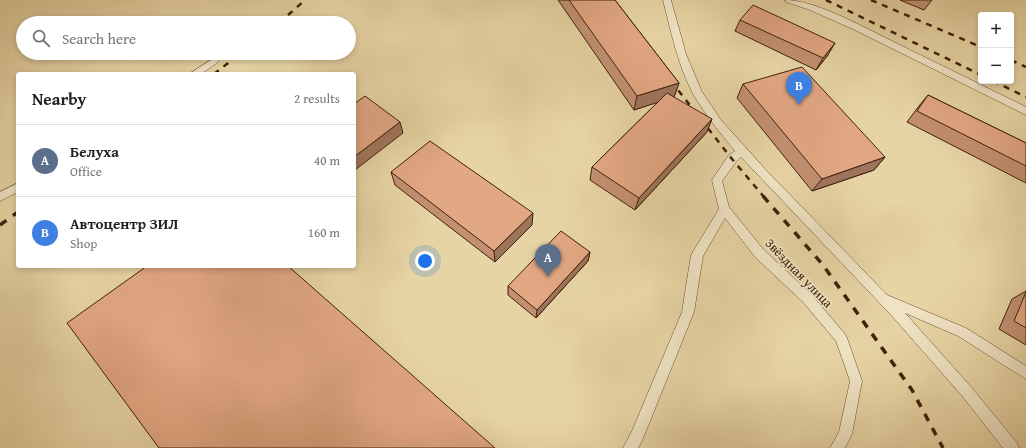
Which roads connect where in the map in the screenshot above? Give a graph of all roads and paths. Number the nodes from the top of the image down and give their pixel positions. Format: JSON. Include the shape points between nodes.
{"nodes":[{"id":1,"x":667,"y":0,"type":"edge"},
{"id":2,"x":789,"y":0,"type":"edge"},
{"id":3,"x":214,"y":61,"type":"dead end"},
{"id":4,"x":197,"y":72,"type":"edge"},
{"id":5,"x":1026,"y":111,"type":"edge"},
{"id":6,"x":742,"y":151,"type":"junction"},
{"id":7,"x":16,"y":188,"type":"edge"},
{"id":8,"x":0,"y":197,"type":"edge"},
{"id":9,"x":724,"y":209,"type":"junction"},
{"id":10,"x":883,"y":298,"type":"junction"},
{"id":11,"x":1026,"y":373,"type":"edge"},
{"id":12,"x":630,"y":448,"type":"edge"},
{"id":13,"x":837,"y":448,"type":"edge"},
{"id":14,"x":1012,"y":448,"type":"edge"}],
"edges":[{"from":1,"to":6,"type":"lane","via":[[688,71],[705,104]]},
{"from":2,"to":5,"type":"lane","via":[[858,28]]},
{"from":3,"to":4,"type":"lane"},
{"from":6,"to":9,"type":"lane","name":"Звёздная улица","via":[[732,159],[717,180]]},
{"from":6,"to":10,"type":"lane"},
{"from":7,"to":8,"type":"lane"},
{"from":9,"to":12,"type":"lane","via":[[697,255],[688,312]]},
{"from":9,"to":13,"type":"lane","name":"Звёздная улица","via":[[759,253],[807,298],[841,338],[856,381],[845,434]]},
{"from":10,"to":11,"type":"lane","via":[[962,332]]},
{"from":10,"to":14,"type":"lane","via":[[988,417]]}]}
